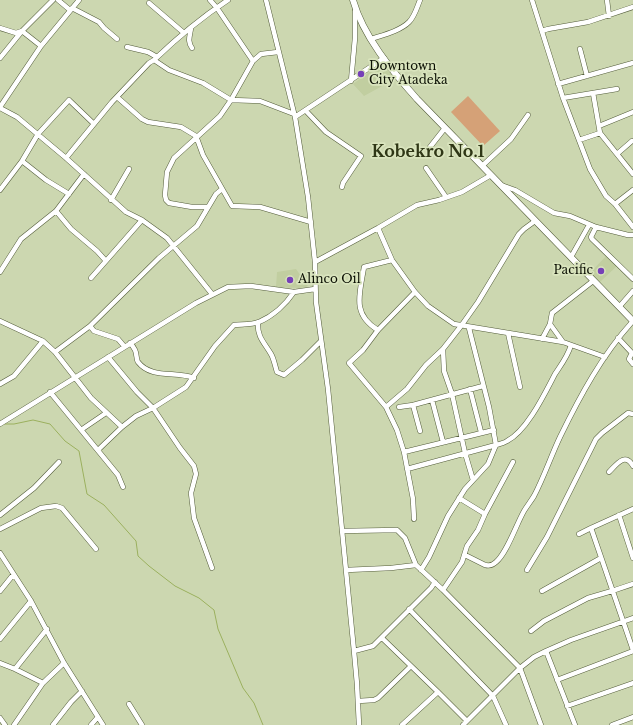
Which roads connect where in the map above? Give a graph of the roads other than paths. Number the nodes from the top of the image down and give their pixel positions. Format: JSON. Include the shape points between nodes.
{"nodes":[{"id":1,"x":53,"y":0,"type":"edge"},
{"id":2,"x":58,"y":0,"type":"edge"},
{"id":3,"x":79,"y":0,"type":"edge"},
{"id":4,"x":210,"y":0,"type":"edge"},
{"id":5,"x":228,"y":0,"type":"edge"},
{"id":6,"x":266,"y":0,"type":"edge"},
{"id":7,"x":353,"y":0,"type":"edge"},
{"id":8,"x":420,"y":0,"type":"edge"},
{"id":9,"x":532,"y":0,"type":"edge"},
{"id":10,"x":607,"y":0,"type":"edge"},
{"id":11,"x":149,"y":3,"type":"dead end"},
{"id":12,"x":633,"y":7,"type":"edge"},
{"id":13,"x":217,"y":8,"type":"junction"},
{"id":14,"x":355,"y":8,"type":"junction"},
{"id":15,"x":71,"y":9,"type":"junction"},
{"id":16,"x":609,"y":16,"type":"junction"},
{"id":17,"x":0,"y":28,"type":"edge"},
{"id":18,"x":191,"y":28,"type":"junction"},
{"id":19,"x":22,"y":31,"type":"junction"},
{"id":20,"x":542,"y":31,"type":"junction"},
{"id":21,"x":184,"y":33,"type":"junction"},
{"id":22,"x":117,"y":39,"type":"dead end"},
{"id":23,"x":371,"y":39,"type":"junction"},
{"id":24,"x":42,"y":46,"type":"junction"},
{"id":25,"x":127,"y":47,"type":"dead end"},
{"id":26,"x":192,"y":48,"type":"dead end"},
{"id":27,"x":580,"y":49,"type":"dead end"},
{"id":28,"x":278,"y":52,"type":"junction"},
{"id":29,"x":0,"y":58,"type":"edge"},
{"id":30,"x":155,"y":58,"type":"junction"},
{"id":31,"x":384,"y":58,"type":"junction"},
{"id":32,"x":253,"y":61,"type":"junction"},
{"id":33,"x":633,"y":63,"type":"edge"},
{"id":34,"x":587,"y":76,"type":"junction"},
{"id":35,"x":351,"y":81,"type":"junction"},
{"id":36,"x":558,"y":84,"type":"junction"},
{"id":37,"x":617,"y":88,"type":"dead end"},
{"id":38,"x":593,"y":93,"type":"junction"},
{"id":39,"x":117,"y":97,"type":"junction"},
{"id":40,"x":563,"y":98,"type":"junction"},
{"id":41,"x":231,"y":100,"type":"junction"},
{"id":42,"x":0,"y":108,"type":"edge"},
{"id":43,"x":306,"y":111,"type":"junction"},
{"id":44,"x":633,"y":112,"type":"edge"},
{"id":45,"x":294,"y":115,"type":"junction"},
{"id":46,"x":528,"y":115,"type":"dead end"},
{"id":47,"x":94,"y":124,"type":"junction"},
{"id":48,"x":599,"y":126,"type":"junction"},
{"id":49,"x":444,"y":128,"type":"junction"},
{"id":50,"x":600,"y":133,"type":"junction"},
{"id":51,"x":38,"y":134,"type":"junction"},
{"id":52,"x":196,"y":136,"type":"junction"},
{"id":53,"x":579,"y":140,"type":"junction"},
{"id":54,"x":632,"y":141,"type":"dead end"},
{"id":55,"x":430,"y":147,"type":"dead end"},
{"id":56,"x":617,"y":154,"type":"junction"},
{"id":57,"x":66,"y":158,"type":"junction"},
{"id":58,"x":22,"y":161,"type":"junction"},
{"id":59,"x":482,"y":166,"type":"junction"},
{"id":60,"x":426,"y":168,"type":"dead end"},
{"id":61,"x":129,"y":169,"type":"dead end"},
{"id":62,"x":84,"y":174,"type":"junction"},
{"id":63,"x":633,"y":174,"type":"edge"},
{"id":64,"x":491,"y":175,"type":"junction"},
{"id":65,"x":501,"y":185,"type":"junction"},
{"id":66,"x":342,"y":187,"type":"dead end"},
{"id":67,"x":222,"y":189,"type":"junction"},
{"id":68,"x":0,"y":190,"type":"edge"},
{"id":69,"x":633,"y":190,"type":"edge"},
{"id":70,"x":69,"y":194,"type":"junction"},
{"id":71,"x":446,"y":197,"type":"junction"},
{"id":72,"x":111,"y":200,"type":"junction"},
{"id":73,"x":615,"y":204,"type":"junction"},
{"id":74,"x":208,"y":207,"type":"junction"},
{"id":75,"x":56,"y":211,"type":"junction"},
{"id":76,"x":142,"y":220,"type":"junction"},
{"id":77,"x":536,"y":221,"type":"junction"},
{"id":78,"x":311,"y":222,"type":"junction"},
{"id":79,"x":589,"y":225,"type":"junction"},
{"id":80,"x":596,"y":227,"type":"junction"},
{"id":81,"x":633,"y":227,"type":"edge"},
{"id":82,"x":378,"y":228,"type":"junction"},
{"id":83,"x":633,"y":235,"type":"edge"},
{"id":84,"x":173,"y":246,"type":"junction"},
{"id":85,"x":571,"y":258,"type":"junction"},
{"id":86,"x":392,"y":260,"type":"junction"},
{"id":87,"x":106,"y":261,"type":"junction"},
{"id":88,"x":315,"y":262,"type":"junction"},
{"id":89,"x":0,"y":272,"type":"edge"},
{"id":90,"x":91,"y":278,"type":"dead end"},
{"id":91,"x":633,"y":279,"type":"edge"},
{"id":92,"x":593,"y":281,"type":"junction"},
{"id":93,"x":315,"y":289,"type":"junction"},
{"id":94,"x":633,"y":291,"type":"edge"},
{"id":95,"x":294,"y":292,"type":"junction"},
{"id":96,"x":415,"y":292,"type":"junction"},
{"id":97,"x":212,"y":294,"type":"junction"},
{"id":98,"x":618,"y":307,"type":"junction"},
{"id":99,"x":633,"y":321,"type":"edge"},
{"id":100,"x":0,"y":322,"type":"edge"},
{"id":101,"x":258,"y":322,"type":"junction"},
{"id":102,"x":550,"y":324,"type":"junction"},
{"id":103,"x":90,"y":326,"type":"junction"},
{"id":104,"x":460,"y":326,"type":"junction"},
{"id":105,"x":469,"y":328,"type":"junction"},
{"id":106,"x":378,"y":330,"type":"junction"},
{"id":107,"x":508,"y":333,"type":"junction"},
{"id":108,"x":618,"y":338,"type":"junction"},
{"id":109,"x":542,"y":339,"type":"junction"},
{"id":110,"x":43,"y":341,"type":"junction"},
{"id":111,"x":321,"y":341,"type":"junction"},
{"id":112,"x":563,"y":342,"type":"junction"},
{"id":113,"x":130,"y":343,"type":"junction"},
{"id":114,"x":571,"y":345,"type":"junction"},
{"id":115,"x":124,"y":346,"type":"junction"},
{"id":116,"x":442,"y":349,"type":"junction"},
{"id":117,"x":55,"y":352,"type":"junction"},
{"id":118,"x":108,"y":357,"type":"junction"},
{"id":119,"x":605,"y":357,"type":"junction"},
{"id":120,"x":633,"y":364,"type":"edge"},
{"id":121,"x":74,"y":377,"type":"junction"},
{"id":122,"x":194,"y":378,"type":"junction"},
{"id":123,"x":0,"y":384,"type":"edge"},
{"id":124,"x":483,"y":386,"type":"junction"},
{"id":125,"x":520,"y":387,"type":"dead end"},
{"id":126,"x":470,"y":389,"type":"junction"},
{"id":127,"x":50,"y":392,"type":"junction"},
{"id":128,"x":452,"y":394,"type":"junction"},
{"id":129,"x":432,"y":400,"type":"junction"},
{"id":130,"x":413,"y":405,"type":"junction"},
{"id":131,"x":386,"y":407,"type":"junction"},
{"id":132,"x":400,"y":407,"type":"dead end"},
{"id":133,"x":153,"y":408,"type":"junction"},
{"id":134,"x":106,"y":413,"type":"junction"},
{"id":135,"x":633,"y":414,"type":"edge"},
{"id":136,"x":1,"y":423,"type":"edge"},
{"id":137,"x":122,"y":427,"type":"junction"},
{"id":138,"x":81,"y":430,"type":"junction"},
{"id":139,"x":494,"y":430,"type":"junction"},
{"id":140,"x":420,"y":431,"type":"dead end"},
{"id":141,"x":481,"y":432,"type":"junction"},
{"id":142,"x":461,"y":437,"type":"junction"},
{"id":143,"x":443,"y":442,"type":"junction"},
{"id":144,"x":496,"y":445,"type":"junction"},
{"id":145,"x":98,"y":450,"type":"junction"},
{"id":146,"x":404,"y":452,"type":"junction"},
{"id":147,"x":465,"y":453,"type":"junction"},
{"id":148,"x":59,"y":462,"type":"dead end"},
{"id":149,"x":513,"y":462,"type":"dead end"},
{"id":150,"x":633,"y":466,"type":"edge"},
{"id":151,"x":407,"y":468,"type":"junction"},
{"id":152,"x":609,"y":472,"type":"dead end"},
{"id":153,"x":473,"y":480,"type":"junction"},
{"id":154,"x":123,"y":487,"type":"dead end"},
{"id":155,"x":458,"y":498,"type":"junction"},
{"id":156,"x":633,"y":509,"type":"edge"},
{"id":157,"x":485,"y":514,"type":"junction"},
{"id":158,"x":0,"y":515,"type":"edge"},
{"id":159,"x":619,"y":515,"type":"junction"},
{"id":160,"x":414,"y":519,"type":"dead end"},
{"id":161,"x":591,"y":528,"type":"junction"},
{"id":162,"x":0,"y":529,"type":"edge"},
{"id":163,"x":342,"y":531,"type":"junction"},
{"id":164,"x":579,"y":534,"type":"dead end"},
{"id":165,"x":96,"y":549,"type":"dead end"},
{"id":166,"x":0,"y":553,"type":"edge"},
{"id":167,"x":465,"y":555,"type":"junction"},
{"id":168,"x":601,"y":558,"type":"junction"},
{"id":169,"x":633,"y":558,"type":"edge"},
{"id":170,"x":416,"y":565,"type":"junction"},
{"id":171,"x":212,"y":568,"type":"dead end"},
{"id":172,"x":346,"y":570,"type":"junction"},
{"id":173,"x":421,"y":570,"type":"junction"},
{"id":174,"x":527,"y":570,"type":"dead end"},
{"id":175,"x":13,"y":575,"type":"junction"},
{"id":176,"x":435,"y":582,"type":"junction"},
{"id":177,"x":633,"y":584,"type":"edge"},
{"id":178,"x":443,"y":590,"type":"junction"},
{"id":179,"x":0,"y":591,"type":"edge"},
{"id":180,"x":542,"y":591,"type":"dead end"},
{"id":181,"x":612,"y":592,"type":"junction"},
{"id":182,"x":31,"y":601,"type":"junction"},
{"id":183,"x":409,"y":609,"type":"junction"},
{"id":184,"x":633,"y":618,"type":"edge"},
{"id":185,"x":624,"y":621,"type":"junction"},
{"id":186,"x":47,"y":629,"type":"junction"},
{"id":187,"x":531,"y":631,"type":"dead end"},
{"id":188,"x":382,"y":638,"type":"junction"},
{"id":189,"x":0,"y":639,"type":"edge"},
{"id":190,"x":633,"y":650,"type":"edge"},
{"id":191,"x":546,"y":651,"type":"junction"},
{"id":192,"x":354,"y":652,"type":"junction"},
{"id":193,"x":64,"y":662,"type":"junction"},
{"id":194,"x":0,"y":663,"type":"edge"},
{"id":195,"x":411,"y":666,"type":"junction"},
{"id":196,"x":520,"y":668,"type":"junction"},
{"id":197,"x":15,"y":669,"type":"junction"},
{"id":198,"x":557,"y":680,"type":"junction"},
{"id":199,"x":633,"y":683,"type":"edge"},
{"id":200,"x":43,"y":684,"type":"junction"},
{"id":201,"x":82,"y":691,"type":"junction"},
{"id":202,"x":438,"y":692,"type":"junction"},
{"id":203,"x":493,"y":696,"type":"junction"},
{"id":204,"x":358,"y":701,"type":"junction"},
{"id":205,"x":129,"y":704,"type":"dead end"},
{"id":206,"x":567,"y":706,"type":"junction"},
{"id":207,"x":98,"y":717,"type":"junction"},
{"id":208,"x":633,"y":717,"type":"edge"},
{"id":209,"x":0,"y":718,"type":"edge"},
{"id":210,"x":465,"y":723,"type":"edge"},
{"id":211,"x":5,"y":725,"type":"edge"},
{"id":212,"x":14,"y":725,"type":"edge"},
{"id":213,"x":53,"y":725,"type":"edge"},
{"id":214,"x":92,"y":725,"type":"edge"},
{"id":215,"x":103,"y":725,"type":"edge"},
{"id":216,"x":142,"y":725,"type":"edge"},
{"id":217,"x":359,"y":725,"type":"edge"},
{"id":218,"x":402,"y":725,"type":"edge"},
{"id":219,"x":506,"y":725,"type":"edge"},
{"id":220,"x":541,"y":725,"type":"edge"},
{"id":221,"x":575,"y":725,"type":"edge"},
{"id":222,"x":612,"y":725,"type":"edge"}],
"edges":[{"from":1,"to":19,"type":"street"},
{"from":2,"to":15,"type":"street"},
{"from":3,"to":15,"type":"street"},
{"from":4,"to":13,"type":"street"},
{"from":5,"to":13,"type":"street"},
{"from":6,"to":28,"type":"street"},
{"from":7,"to":14,"type":"main road"},
{"from":8,"to":23,"type":"street","via":[[415,14],[403,27]]},
{"from":9,"to":20,"type":"street"},
{"from":10,"to":16,"type":"street"},
{"from":11,"to":21,"type":"street"},
{"from":12,"to":16,"type":"street"},
{"from":13,"to":18,"type":"street"},
{"from":13,"to":32,"type":"street"},
{"from":14,"to":23,"type":"main road"},
{"from":14,"to":35,"type":"street"},
{"from":15,"to":22,"type":"street","via":[[99,22]]},
{"from":15,"to":24,"type":"street"},
{"from":16,"to":20,"type":"street"},
{"from":17,"to":19,"type":"street","via":[[16,33]]},
{"from":18,"to":21,"type":"street"},
{"from":18,"to":26,"type":"street","via":[[189,44]]},
{"from":19,"to":24,"type":"street"},
{"from":19,"to":29,"type":"street"},
{"from":20,"to":36,"type":"street"},
{"from":21,"to":30,"type":"street"},
{"from":23,"to":31,"type":"main road"},
{"from":24,"to":42,"type":"street"},
{"from":25,"to":30,"type":"street","via":[[148,52]]},
{"from":27,"to":34,"type":"street"},
{"from":28,"to":32,"type":"street","via":[[261,54]]},
{"from":28,"to":45,"type":"street"},
{"from":30,"to":39,"type":"street"},
{"from":30,"to":41,"type":"street","via":[[169,70],[203,83]]},
{"from":31,"to":35,"type":"street"},
{"from":31,"to":49,"type":"main road"},
{"from":32,"to":41,"type":"street"},
{"from":33,"to":34,"type":"street"},
{"from":34,"to":36,"type":"street"},
{"from":35,"to":43,"type":"street"},
{"from":36,"to":40,"type":"street"},
{"from":37,"to":38,"type":"street"},
{"from":38,"to":40,"type":"street"},
{"from":38,"to":48,"type":"street"},
{"from":39,"to":47,"type":"street"},
{"from":39,"to":52,"type":"street","via":[[142,120],[181,127]]},
{"from":40,"to":53,"type":"street"},
{"from":41,"to":45,"type":"street","via":[[260,101]]},
{"from":41,"to":52,"type":"street","via":[[220,116]]},
{"from":42,"to":51,"type":"street","via":[[17,117]]},
{"from":43,"to":45,"type":"street"},
{"from":43,"to":66,"type":"street","via":[[326,132],[361,156]]},
{"from":44,"to":48,"type":"street"},
{"from":45,"to":78,"type":"street"},
{"from":46,"to":59,"type":"street","via":[[511,139]]},
{"from":47,"to":51,"type":"street","via":[[69,100]]},
{"from":47,"to":57,"type":"street"},
{"from":48,"to":50,"type":"street"},
{"from":49,"to":55,"type":"street"},
{"from":49,"to":59,"type":"main road"},
{"from":50,"to":53,"type":"street"},
{"from":50,"to":56,"type":"street"},
{"from":51,"to":57,"type":"street"},
{"from":51,"to":58,"type":"street"},
{"from":52,"to":67,"type":"street","via":[[203,155]]},
{"from":52,"to":74,"type":"street","via":[[170,164],[167,172],[166,200],[169,203],[192,207]]},
{"from":53,"to":73,"type":"street","via":[[590,169],[606,196]]},
{"from":54,"to":56,"type":"street"},
{"from":56,"to":63,"type":"street"},
{"from":57,"to":62,"type":"street"},
{"from":58,"to":68,"type":"street"},
{"from":58,"to":70,"type":"street"},
{"from":59,"to":64,"type":"main road"},
{"from":60,"to":71,"type":"street"},
{"from":61,"to":72,"type":"street"},
{"from":62,"to":70,"type":"street"},
{"from":62,"to":72,"type":"street"},
{"from":64,"to":65,"type":"main road"},
{"from":64,"to":71,"type":"street","via":[[462,192]]},
{"from":65,"to":77,"type":"main road"},
{"from":65,"to":79,"type":"street","via":[[515,190],[554,213],[570,216]]},
{"from":67,"to":74,"type":"street"},
{"from":67,"to":78,"type":"street","via":[[232,206],[260,207]]},
{"from":69,"to":73,"type":"street"},
{"from":70,"to":75,"type":"street"},
{"from":71,"to":82,"type":"street","via":[[417,205]]},
{"from":72,"to":76,"type":"street"},
{"from":73,"to":81,"type":"street"},
{"from":74,"to":84,"type":"street","via":[[196,226]]},
{"from":75,"to":87,"type":"street","via":[[71,229]]},
{"from":75,"to":89,"type":"street","via":[[21,239]]},
{"from":76,"to":84,"type":"street","via":[[167,238]]},
{"from":76,"to":87,"type":"street"},
{"from":77,"to":85,"type":"main road"},
{"from":77,"to":104,"type":"street","via":[[519,234],[478,302]]},
{"from":78,"to":88,"type":"street"},
{"from":79,"to":80,"type":"street"},
{"from":79,"to":85,"type":"street"},
{"from":80,"to":83,"type":"street"},
{"from":80,"to":91,"type":"street","via":[[592,239]]},
{"from":82,"to":86,"type":"street"},
{"from":82,"to":88,"type":"street"},
{"from":84,"to":97,"type":"street"},
{"from":84,"to":103,"type":"street"},
{"from":85,"to":92,"type":"main road"},
{"from":86,"to":96,"type":"street"},
{"from":86,"to":106,"type":"street","via":[[364,267],[359,310],[364,319]]},
{"from":87,"to":90,"type":"street"},
{"from":88,"to":93,"type":"street"},
{"from":92,"to":98,"type":"main road"},
{"from":92,"to":102,"type":"street","via":[[552,313]]},
{"from":93,"to":95,"type":"street"},
{"from":93,"to":111,"type":"street"},
{"from":94,"to":98,"type":"street"},
{"from":95,"to":97,"type":"street","via":[[237,286]]},
{"from":95,"to":101,"type":"street","via":[[288,301]]},
{"from":96,"to":104,"type":"street","via":[[428,306]]},
{"from":96,"to":106,"type":"street"},
{"from":97,"to":113,"type":"street"},
{"from":98,"to":99,"type":"main road"},
{"from":99,"to":108,"type":"street"},
{"from":100,"to":110,"type":"street"},
{"from":101,"to":111,"type":"street","via":[[261,340],[271,355],[276,372],[284,374]]},
{"from":101,"to":122,"type":"street","via":[[234,325],[215,346]]},
{"from":102,"to":109,"type":"street"},
{"from":102,"to":112,"type":"street"},
{"from":103,"to":115,"type":"street","via":[[94,331],[118,339]]},
{"from":103,"to":117,"type":"street"},
{"from":104,"to":105,"type":"street"},
{"from":104,"to":116,"type":"street"},
{"from":105,"to":107,"type":"street"},
{"from":105,"to":124,"type":"street"},
{"from":106,"to":131,"type":"street","via":[[349,363]]},
{"from":107,"to":109,"type":"street"},
{"from":107,"to":125,"type":"street"},
{"from":108,"to":119,"type":"street"},
{"from":108,"to":120,"type":"street","via":[[632,353],[628,358]]},
{"from":109,"to":112,"type":"street"},
{"from":110,"to":117,"type":"street"},
{"from":110,"to":123,"type":"street","via":[[14,376]]},
{"from":111,"to":163,"type":"street"},
{"from":112,"to":114,"type":"street"},
{"from":113,"to":115,"type":"street"},
{"from":113,"to":122,"type":"street","via":[[135,349],[136,359],[146,368],[158,374]]},
{"from":114,"to":119,"type":"street"},
{"from":114,"to":144,"type":"street","via":[[538,407],[514,437]]},
{"from":115,"to":118,"type":"street"},
{"from":116,"to":128,"type":"street","via":[[444,371]]},
{"from":116,"to":131,"type":"street","via":[[407,389]]},
{"from":117,"to":121,"type":"street"},
{"from":118,"to":121,"type":"street"},
{"from":118,"to":133,"type":"street"},
{"from":119,"to":167,"type":"street","via":[[560,436],[534,494],[500,557],[488,566]]},
{"from":121,"to":127,"type":"street"},
{"from":121,"to":134,"type":"street"},
{"from":122,"to":133,"type":"street","via":[[186,387]]},
{"from":124,"to":126,"type":"street"},
{"from":124,"to":139,"type":"street"},
{"from":126,"to":128,"type":"street"},
{"from":126,"to":141,"type":"street"},
{"from":127,"to":136,"type":"street"},
{"from":127,"to":138,"type":"street"},
{"from":128,"to":129,"type":"street"},
{"from":128,"to":142,"type":"street"},
{"from":129,"to":130,"type":"street"},
{"from":129,"to":143,"type":"street"},
{"from":130,"to":132,"type":"street"},
{"from":130,"to":140,"type":"street"},
{"from":131,"to":146,"type":"street"},
{"from":133,"to":137,"type":"street","via":[[136,416]]},
{"from":133,"to":171,"type":"street","via":[[194,466],[196,474],[191,493],[194,518]]},
{"from":134,"to":137,"type":"street"},
{"from":134,"to":138,"type":"street"},
{"from":135,"to":174,"type":"street","via":[[628,413],[596,439],[547,537]]},
{"from":137,"to":145,"type":"street"},
{"from":138,"to":145,"type":"street"},
{"from":139,"to":141,"type":"street"},
{"from":139,"to":144,"type":"street"},
{"from":141,"to":142,"type":"street"},
{"from":142,"to":143,"type":"street"},
{"from":142,"to":147,"type":"street"},
{"from":143,"to":146,"type":"street"},
{"from":144,"to":147,"type":"street"},
{"from":144,"to":153,"type":"street","via":[[488,464]]},
{"from":145,"to":154,"type":"street","via":[[118,475]]},
{"from":146,"to":151,"type":"street"},
{"from":147,"to":151,"type":"street"},
{"from":147,"to":153,"type":"street"},
{"from":148,"to":158,"type":"street","via":[[34,488]]},
{"from":149,"to":157,"type":"street"},
{"from":150,"to":152,"type":"street","via":[[630,461],[623,459]]},
{"from":151,"to":160,"type":"street"},
{"from":153,"to":155,"type":"street"},
{"from":155,"to":157,"type":"street"},
{"from":155,"to":173,"type":"street"},
{"from":156,"to":159,"type":"street"},
{"from":157,"to":167,"type":"street","via":[[467,546]]},
{"from":159,"to":161,"type":"street"},
{"from":159,"to":169,"type":"street"},
{"from":161,"to":164,"type":"street"},
{"from":161,"to":168,"type":"street"},
{"from":162,"to":165,"type":"street","via":[[41,508],[56,506],[62,508]]},
{"from":163,"to":170,"type":"street","via":[[397,530],[405,538]]},
{"from":163,"to":172,"type":"street"},
{"from":166,"to":175,"type":"street"},
{"from":167,"to":178,"type":"street"},
{"from":168,"to":180,"type":"street"},
{"from":168,"to":181,"type":"street"},
{"from":170,"to":172,"type":"street"},
{"from":170,"to":173,"type":"street"},
{"from":172,"to":192,"type":"street"},
{"from":173,"to":176,"type":"street"},
{"from":175,"to":179,"type":"street"},
{"from":175,"to":182,"type":"street"},
{"from":176,"to":178,"type":"street"},
{"from":176,"to":183,"type":"street","via":[[432,588]]},
{"from":177,"to":181,"type":"street"},
{"from":178,"to":196,"type":"street"},
{"from":181,"to":185,"type":"street"},
{"from":181,"to":187,"type":"street","via":[[588,598],[544,621]]},
{"from":182,"to":186,"type":"street"},
{"from":182,"to":189,"type":"street"},
{"from":183,"to":188,"type":"street"},
{"from":183,"to":203,"type":"street"},
{"from":184,"to":185,"type":"street"},
{"from":185,"to":190,"type":"street"},
{"from":185,"to":191,"type":"street"},
{"from":186,"to":193,"type":"street"},
{"from":186,"to":197,"type":"street"},
{"from":188,"to":192,"type":"street","via":[[373,646]]},
{"from":188,"to":195,"type":"street"},
{"from":190,"to":198,"type":"street"},
{"from":191,"to":196,"type":"street"},
{"from":191,"to":198,"type":"street"},
{"from":192,"to":204,"type":"street"},
{"from":193,"to":200,"type":"street"},
{"from":193,"to":201,"type":"street"},
{"from":194,"to":197,"type":"street"},
{"from":195,"to":202,"type":"street"},
{"from":195,"to":204,"type":"street","via":[[378,698]]},
{"from":196,"to":203,"type":"street"},
{"from":196,"to":220,"type":"street"},
{"from":197,"to":200,"type":"street"},
{"from":198,"to":206,"type":"street"},
{"from":199,"to":206,"type":"street"},
{"from":200,"to":212,"type":"street"},
{"from":201,"to":207,"type":"street"},
{"from":201,"to":213,"type":"street"},
{"from":202,"to":210,"type":"street"},
{"from":202,"to":218,"type":"street"},
{"from":203,"to":210,"type":"street"},
{"from":203,"to":219,"type":"street"},
{"from":204,"to":217,"type":"street"},
{"from":205,"to":216,"type":"street"},
{"from":206,"to":221,"type":"street"},
{"from":207,"to":214,"type":"street"},
{"from":207,"to":215,"type":"street"},
{"from":208,"to":222,"type":"street"},
{"from":209,"to":211,"type":"street"}]}
